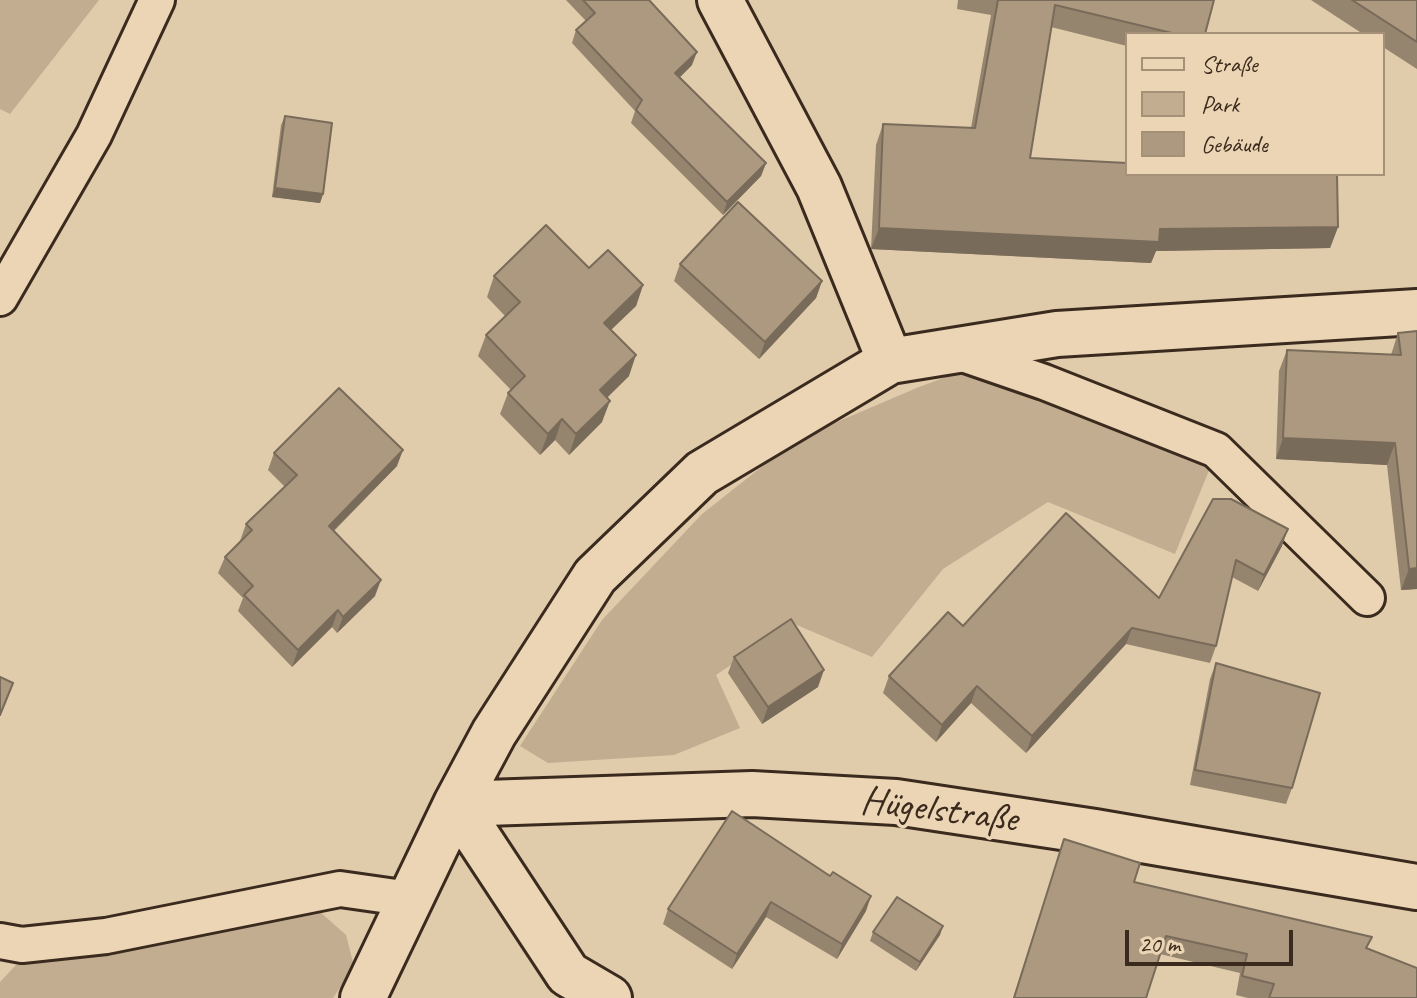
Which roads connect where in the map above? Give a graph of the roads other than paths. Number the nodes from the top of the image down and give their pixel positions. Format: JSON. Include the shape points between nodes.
{"nodes":[{"id":1,"x":157,"y":0,"type":"edge"},
{"id":2,"x":720,"y":0,"type":"edge"},
{"id":3,"x":0,"y":298,"type":"edge"},
{"id":4,"x":1417,"y":312,"type":"edge"},
{"id":5,"x":952,"y":350,"type":"junction"},
{"id":6,"x":890,"y":361,"type":"junction"},
{"id":7,"x":1367,"y":598,"type":"dead end"},
{"id":8,"x":456,"y":804,"type":"junction"},
{"id":9,"x":1417,"y":887,"type":"edge"},
{"id":10,"x":410,"y":899,"type":"junction"},
{"id":11,"x":0,"y":941,"type":"edge"},
{"id":12,"x":573,"y":986,"type":"edge"},
{"id":13,"x":363,"y":998,"type":"edge"},
{"id":14,"x":609,"y":998,"type":"edge"}],
"edges":[{"from":1,"to":3,"type":"lane","via":[[94,135]]},
{"from":2,"to":6,"type":"street","via":[[819,187]]},
{"from":4,"to":5,"type":"street","via":[[1057,334]]},
{"from":5,"to":6,"type":"street"},
{"from":5,"to":7,"type":"lane","via":[[1216,450]]},
{"from":6,"to":8,"type":"street","via":[[702,473],[595,576],[494,733]]},
{"from":8,"to":9,"type":"street","name":"Hügelstraße","via":[[752,794],[896,802]]},
{"from":8,"to":10,"type":"street"},
{"from":8,"to":12,"type":"street"},
{"from":10,"to":11,"type":"lane","via":[[340,889],[106,936],[22,945]]},
{"from":10,"to":13,"type":"street"},
{"from":12,"to":14,"type":"street"}]}
